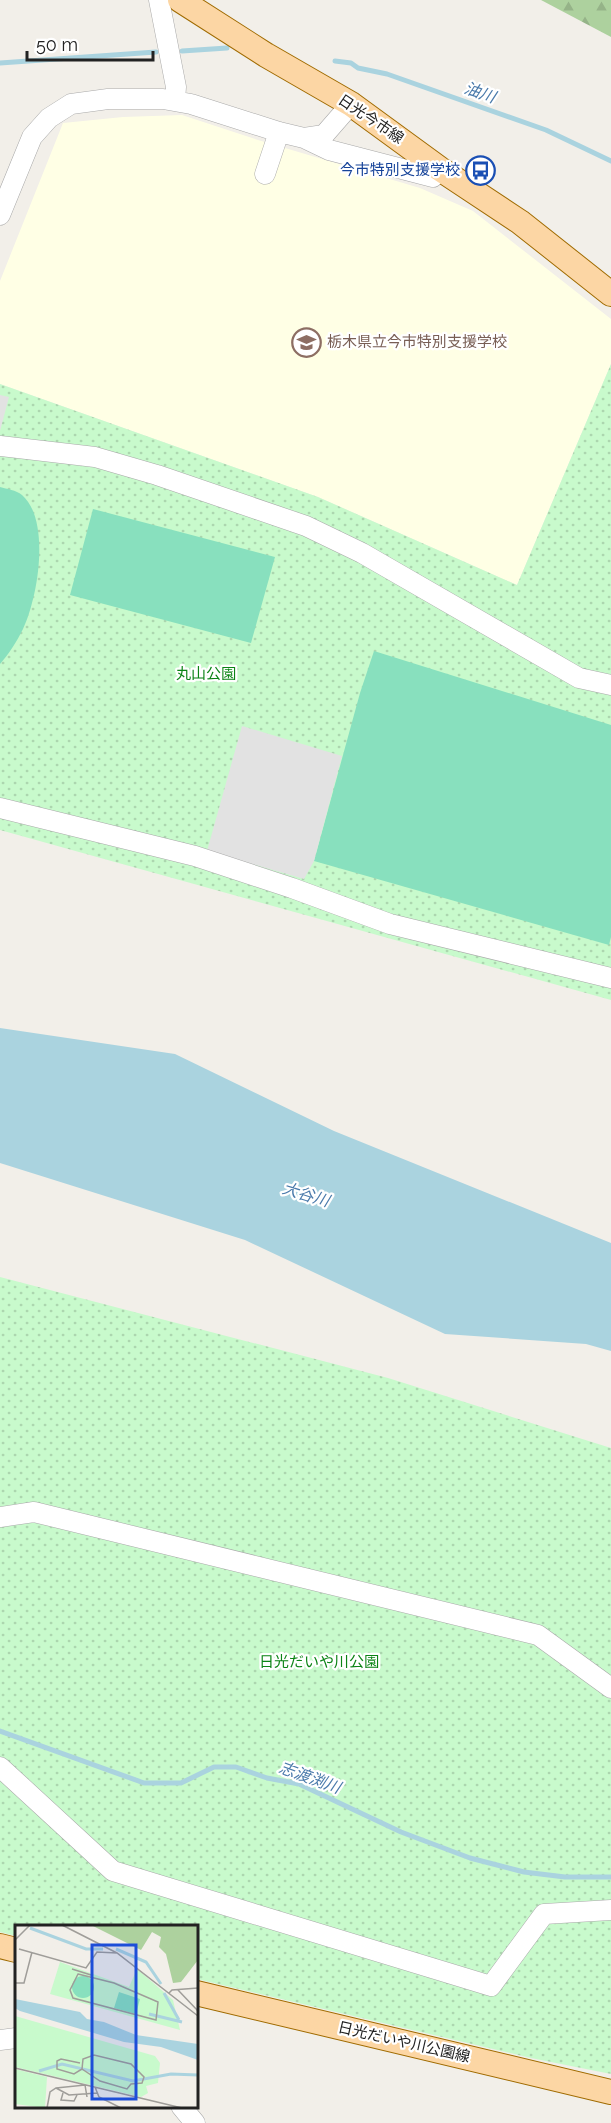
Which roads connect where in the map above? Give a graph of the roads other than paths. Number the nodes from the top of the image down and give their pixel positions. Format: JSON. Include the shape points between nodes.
{"nodes":[{"id":1,"x":159,"y":0,"type":"edge"},
{"id":2,"x":180,"y":0,"type":"edge"},
{"id":3,"x":176,"y":100,"type":"junction"},
{"id":4,"x":351,"y":104,"type":"junction"},
{"id":5,"x":279,"y":132,"type":"junction"},
{"id":6,"x":304,"y":138,"type":"junction"},
{"id":7,"x":440,"y":169,"type":"junction"},
{"id":8,"x":265,"y":174,"type":"dead end"},
{"id":9,"x":0,"y":215,"type":"edge"},
{"id":10,"x":611,"y":294,"type":"edge"},
{"id":11,"x":0,"y":446,"type":"edge"},
{"id":12,"x":611,"y":685,"type":"edge"},
{"id":13,"x":0,"y":808,"type":"edge"},
{"id":14,"x":611,"y":978,"type":"edge"},
{"id":15,"x":0,"y":1517,"type":"edge"},
{"id":16,"x":611,"y":1688,"type":"edge"},
{"id":17,"x":0,"y":1767,"type":"edge"},
{"id":18,"x":611,"y":1910,"type":"edge"},
{"id":19,"x":0,"y":1946,"type":"edge"},
{"id":20,"x":15,"y":1950,"type":"edge"},
{"id":21,"x":198,"y":1993,"type":"edge"},
{"id":22,"x":15,"y":2038,"type":"edge"},
{"id":23,"x":0,"y":2040,"type":"edge"},
{"id":24,"x":611,"y":2092,"type":"edge"},
{"id":25,"x":183,"y":2108,"type":"edge"},
{"id":26,"x":195,"y":2123,"type":"edge"}],
"edges":[{"from":1,"to":3,"type":"street"},
{"from":2,"to":4,"type":"main road","name":"日光今市線"},
{"from":3,"to":5,"type":"street"},
{"from":3,"to":9,"type":"street","via":[[108,99],[71,104],[61,110],[27,146]]},
{"from":4,"to":6,"type":"street","via":[[324,135]]},
{"from":4,"to":7,"type":"main road","name":"日光今市線"},
{"from":5,"to":6,"type":"street"},
{"from":5,"to":8,"type":"street"},
{"from":6,"to":7,"type":"street","via":[[329,150],[433,177]]},
{"from":7,"to":10,"type":"main road","name":"日光今市線","via":[[520,222]]},
{"from":11,"to":12,"type":"street","via":[[95,457],[306,526],[362,553],[579,678]]},
{"from":13,"to":14,"type":"street","via":[[195,856],[390,924]]},
{"from":15,"to":16,"type":"street","via":[[34,1512],[538,1635]]},
{"from":17,"to":18,"type":"street","via":[[113,1871],[491,1986],[544,1914]]},
{"from":19,"to":20,"type":"main road"},
{"from":21,"to":24,"type":"main road","name":"日光だいや川公園線"},
{"from":22,"to":23,"type":"street"},
{"from":25,"to":26,"type":"street"}]}
